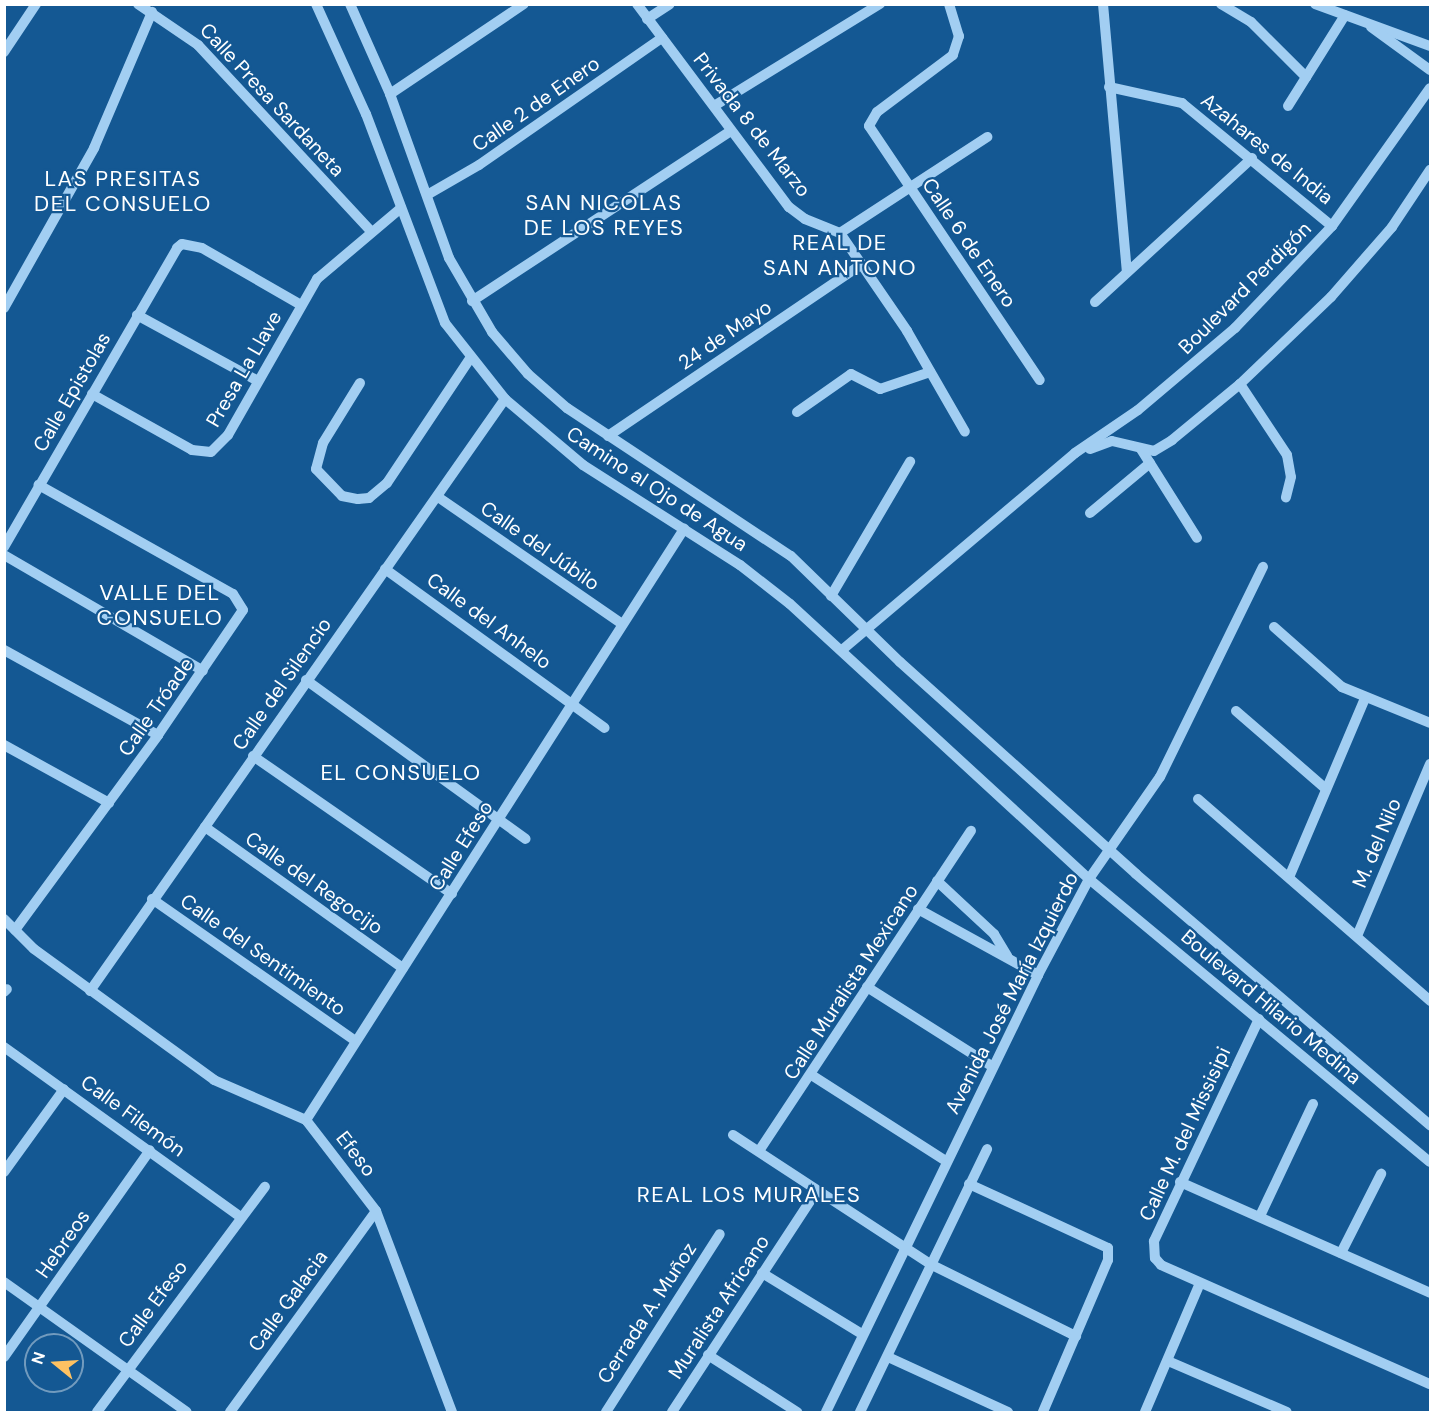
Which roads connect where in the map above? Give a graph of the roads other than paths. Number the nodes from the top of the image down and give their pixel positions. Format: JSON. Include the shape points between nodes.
{"nodes":[{"id":1,"x":36,"y":4,"type":"edge"},
{"id":2,"x":138,"y":4,"type":"edge"},
{"id":3,"x":316,"y":4,"type":"edge"},
{"id":4,"x":350,"y":4,"type":"edge"},
{"id":5,"x":524,"y":4,"type":"edge"},
{"id":6,"x":637,"y":4,"type":"edge"},
{"id":7,"x":670,"y":4,"type":"edge"},
{"id":8,"x":880,"y":4,"type":"edge"},
{"id":9,"x":949,"y":4,"type":"edge"},
{"id":10,"x":1103,"y":4,"type":"edge"},
{"id":11,"x":1221,"y":4,"type":"edge"},
{"id":12,"x":1315,"y":4,"type":"edge"},
{"id":13,"x":152,"y":12,"type":"junction"},
{"id":14,"x":1346,"y":15,"type":"junction"},
{"id":15,"x":647,"y":19,"type":"junction"},
{"id":16,"x":1370,"y":27,"type":"junction"},
{"id":17,"x":662,"y":38,"type":"junction"},
{"id":18,"x":1431,"y":46,"type":"edge"},
{"id":19,"x":4,"y":52,"type":"edge"},
{"id":20,"x":1431,"y":70,"type":"edge"},
{"id":21,"x":1306,"y":77,"type":"junction"},
{"id":22,"x":1109,"y":87,"type":"junction"},
{"id":23,"x":1431,"y":88,"type":"edge"},
{"id":24,"x":390,"y":94,"type":"junction"},
{"id":25,"x":714,"y":106,"type":"junction"},
{"id":26,"x":1288,"y":106,"type":"dead end"},
{"id":27,"x":731,"y":131,"type":"junction"},
{"id":28,"x":987,"y":137,"type":"dead end"},
{"id":29,"x":1252,"y":159,"type":"junction"},
{"id":30,"x":1431,"y":170,"type":"edge"},
{"id":31,"x":909,"y":186,"type":"junction"},
{"id":32,"x":427,"y":195,"type":"junction"},
{"id":33,"x":401,"y":208,"type":"junction"},
{"id":34,"x":1332,"y":226,"type":"junction"},
{"id":35,"x":371,"y":231,"type":"junction"},
{"id":36,"x":840,"y":233,"type":"junction"},
{"id":37,"x":862,"y":264,"type":"junction"},
{"id":38,"x":1127,"y":272,"type":"junction"},
{"id":39,"x":472,"y":301,"type":"junction"},
{"id":40,"x":1095,"y":302,"type":"dead end"},
{"id":41,"x":301,"y":305,"type":"junction"},
{"id":42,"x":4,"y":308,"type":"edge"},
{"id":43,"x":137,"y":315,"type":"junction"},
{"id":44,"x":471,"y":357,"type":"junction"},
{"id":45,"x":930,"y":372,"type":"junction"},
{"id":46,"x":1040,"y":380,"type":"dead end"},
{"id":47,"x":258,"y":381,"type":"junction"},
{"id":48,"x":360,"y":383,"type":"dead end"},
{"id":49,"x":1240,"y":384,"type":"junction"},
{"id":50,"x":92,"y":394,"type":"junction"},
{"id":51,"x":505,"y":399,"type":"junction"},
{"id":52,"x":797,"y":412,"type":"dead end"},
{"id":53,"x":965,"y":432,"type":"dead end"},
{"id":54,"x":608,"y":436,"type":"junction"},
{"id":55,"x":1141,"y":449,"type":"junction"},
{"id":56,"x":1075,"y":453,"type":"junction"},
{"id":57,"x":910,"y":462,"type":"dead end"},
{"id":58,"x":1150,"y":463,"type":"junction"},
{"id":59,"x":39,"y":485,"type":"junction"},
{"id":60,"x":438,"y":496,"type":"junction"},
{"id":61,"x":1286,"y":496,"type":"dead end"},
{"id":62,"x":1090,"y":513,"type":"dead end"},
{"id":63,"x":684,"y":529,"type":"junction"},
{"id":64,"x":1197,"y":538,"type":"dead end"},
{"id":65,"x":4,"y":547,"type":"edge"},
{"id":66,"x":4,"y":555,"type":"edge"},
{"id":67,"x":1263,"y":567,"type":"dead end"},
{"id":68,"x":385,"y":568,"type":"junction"},
{"id":69,"x":831,"y":596,"type":"junction"},
{"id":70,"x":622,"y":624,"type":"junction"},
{"id":71,"x":864,"y":627,"type":"junction"},
{"id":72,"x":1275,"y":627,"type":"dead end"},
{"id":73,"x":4,"y":650,"type":"edge"},
{"id":74,"x":842,"y":650,"type":"junction"},
{"id":75,"x":203,"y":671,"type":"junction"},
{"id":76,"x":306,"y":680,"type":"junction"},
{"id":77,"x":1365,"y":698,"type":"junction"},
{"id":78,"x":573,"y":703,"type":"junction"},
{"id":79,"x":1236,"y":711,"type":"dead end"},
{"id":80,"x":1431,"y":723,"type":"edge"},
{"id":81,"x":605,"y":728,"type":"dead end"},
{"id":82,"x":158,"y":735,"type":"junction"},
{"id":83,"x":4,"y":745,"type":"edge"},
{"id":84,"x":254,"y":756,"type":"junction"},
{"id":85,"x":1431,"y":764,"type":"edge"},
{"id":86,"x":1326,"y":789,"type":"junction"},
{"id":87,"x":1198,"y":799,"type":"dead end"},
{"id":88,"x":109,"y":803,"type":"junction"},
{"id":89,"x":499,"y":819,"type":"junction"},
{"id":90,"x":205,"y":827,"type":"junction"},
{"id":91,"x":971,"y":831,"type":"dead end"},
{"id":92,"x":526,"y":838,"type":"dead end"},
{"id":93,"x":1112,"y":852,"type":"junction"},
{"id":94,"x":1290,"y":875,"type":"junction"},
{"id":95,"x":1089,"y":879,"type":"junction"},
{"id":96,"x":937,"y":881,"type":"junction"},
{"id":97,"x":452,"y":894,"type":"junction"},
{"id":98,"x":152,"y":899,"type":"junction"},
{"id":99,"x":918,"y":909,"type":"junction"},
{"id":100,"x":4,"y":919,"type":"edge"},
{"id":101,"x":15,"y":930,"type":"junction"},
{"id":102,"x":1357,"y":936,"type":"junction"},
{"id":103,"x":1007,"y":956,"type":"junction"},
{"id":104,"x":404,"y":968,"type":"junction"},
{"id":105,"x":1038,"y":975,"type":"junction"},
{"id":106,"x":867,"y":987,"type":"junction"},
{"id":107,"x":90,"y":991,"type":"junction"},
{"id":108,"x":1429,"y":995,"type":"edge"},
{"id":109,"x":1259,"y":1019,"type":"junction"},
{"id":110,"x":354,"y":1040,"type":"junction"},
{"id":111,"x":4,"y":1047,"type":"edge"},
{"id":112,"x":993,"y":1067,"type":"junction"},
{"id":113,"x":813,"y":1076,"type":"junction"},
{"id":114,"x":64,"y":1089,"type":"junction"},
{"id":115,"x":1313,"y":1104,"type":"dead end"},
{"id":116,"x":306,"y":1120,"type":"junction"},
{"id":117,"x":1431,"y":1125,"type":"edge"},
{"id":118,"x":733,"y":1135,"type":"dead end"},
{"id":119,"x":987,"y":1149,"type":"dead end"},
{"id":120,"x":150,"y":1150,"type":"junction"},
{"id":121,"x":759,"y":1151,"type":"junction"},
{"id":122,"x":946,"y":1161,"type":"junction"},
{"id":123,"x":1431,"y":1162,"type":"edge"},
{"id":124,"x":4,"y":1172,"type":"edge"},
{"id":125,"x":1381,"y":1174,"type":"dead end"},
{"id":126,"x":1180,"y":1182,"type":"junction"},
{"id":127,"x":969,"y":1184,"type":"junction"},
{"id":128,"x":265,"y":1187,"type":"dead end"},
{"id":129,"x":816,"y":1192,"type":"junction"},
{"id":130,"x":376,"y":1211,"type":"junction"},
{"id":131,"x":239,"y":1216,"type":"junction"},
{"id":132,"x":1260,"y":1216,"type":"junction"},
{"id":133,"x":720,"y":1234,"type":"dead end"},
{"id":134,"x":903,"y":1246,"type":"junction"},
{"id":135,"x":1341,"y":1253,"type":"junction"},
{"id":136,"x":930,"y":1264,"type":"junction"},
{"id":137,"x":762,"y":1273,"type":"junction"},
{"id":138,"x":4,"y":1282,"type":"edge"},
{"id":139,"x":1200,"y":1283,"type":"junction"},
{"id":140,"x":1431,"y":1293,"type":"edge"},
{"id":141,"x":41,"y":1308,"type":"junction"},
{"id":142,"x":862,"y":1334,"type":"junction"},
{"id":143,"x":1076,"y":1336,"type":"junction"},
{"id":144,"x":708,"y":1355,"type":"junction"},
{"id":145,"x":4,"y":1357,"type":"edge"},
{"id":146,"x":888,"y":1357,"type":"junction"},
{"id":147,"x":1168,"y":1361,"type":"junction"},
{"id":148,"x":127,"y":1370,"type":"junction"},
{"id":149,"x":1431,"y":1384,"type":"edge"},
{"id":150,"x":97,"y":1413,"type":"edge"},
{"id":151,"x":188,"y":1413,"type":"edge"},
{"id":152,"x":230,"y":1413,"type":"edge"},
{"id":153,"x":452,"y":1413,"type":"edge"},
{"id":154,"x":606,"y":1413,"type":"edge"},
{"id":155,"x":672,"y":1413,"type":"edge"},
{"id":156,"x":797,"y":1413,"type":"edge"},
{"id":157,"x":826,"y":1413,"type":"edge"},
{"id":158,"x":860,"y":1413,"type":"edge"},
{"id":159,"x":1008,"y":1413,"type":"edge"},
{"id":160,"x":1043,"y":1413,"type":"edge"},
{"id":161,"x":1145,"y":1413,"type":"edge"},
{"id":162,"x":1287,"y":1413,"type":"edge"}],
"edges":[{"from":1,"to":19,"type":"street"},
{"from":2,"to":13,"type":"street","name":"Calle Presa Sardaneta"},
{"from":3,"to":33,"type":"street","name":"Camino al Ojo de Agua","via":[[366,114]]},
{"from":4,"to":24,"type":"street","name":"Camino al Ojo de Agua"},
{"from":5,"to":24,"type":"street"},
{"from":6,"to":15,"type":"street","name":"Privada 8 de Marzo"},
{"from":7,"to":15,"type":"street"},
{"from":8,"to":25,"type":"street"},
{"from":9,"to":31,"type":"street","name":"Calle 6 de Enero","via":[[959,36],[953,55],[877,112],[870,126]]},
{"from":10,"to":22,"type":"street"},
{"from":11,"to":21,"type":"street","via":[[1251,22]]},
{"from":12,"to":14,"type":"street"},
{"from":13,"to":35,"type":"street","name":"Calle Presa Sardaneta","via":[[179,29],[223,70]]},
{"from":13,"to":42,"type":"street","via":[[94,148]]},
{"from":14,"to":16,"type":"street"},
{"from":14,"to":21,"type":"street"},
{"from":15,"to":17,"type":"street","name":"Privada 8 de Marzo"},
{"from":16,"to":18,"type":"street"},
{"from":16,"to":20,"type":"street"},
{"from":17,"to":25,"type":"street","name":"Privada 8 de Marzo"},
{"from":17,"to":32,"type":"street","name":"Calle 2 de Enero","via":[[479,165]]},
{"from":21,"to":26,"type":"street"},
{"from":22,"to":29,"type":"street","name":"Azahares de India","via":[[1182,103]]},
{"from":22,"to":38,"type":"street"},
{"from":23,"to":34,"type":"street","name":"Boulevard Perdigón"},
{"from":24,"to":32,"type":"street","name":"Camino al Ojo de Agua"},
{"from":25,"to":27,"type":"street","name":"Privada 8 de Marzo"},
{"from":27,"to":36,"type":"street","name":"Privada 8 de Marzo","via":[[789,207],[805,219]]},
{"from":27,"to":39,"type":"street"},
{"from":28,"to":31,"type":"street"},
{"from":29,"to":34,"type":"street","name":"Azahares de India"},
{"from":29,"to":38,"type":"street"},
{"from":30,"to":49,"type":"street","name":"Boulevard Perdigón","via":[[1392,227],[1331,297]]},
{"from":31,"to":36,"type":"street"},
{"from":31,"to":46,"type":"street","name":"Calle 6 de Enero"},
{"from":32,"to":39,"type":"street","name":"Camino al Ojo de Agua","via":[[449,258]]},
{"from":33,"to":35,"type":"street","name":"Presa La Llave"},
{"from":33,"to":44,"type":"street","name":"Camino al Ojo de Agua","via":[[445,322]]},
{"from":34,"to":56,"type":"street","name":"Boulevard Perdigón","via":[[1284,280],[1195,365]]},
{"from":35,"to":41,"type":"street","name":"Presa La Llave","via":[[336,259]]},
{"from":36,"to":37,"type":"street"},
{"from":37,"to":45,"type":"street"},
{"from":37,"to":54,"type":"street","name":"24 de Mayo"},
{"from":38,"to":40,"type":"street"},
{"from":39,"to":54,"type":"street","name":"Camino al Ojo de Agua","via":[[528,374]]},
{"from":41,"to":43,"type":"street","name":"Calle Epistolas","via":[[202,248],[182,244]]},
{"from":41,"to":47,"type":"street","name":"Presa La Llave"},
{"from":43,"to":47,"type":"street"},
{"from":43,"to":50,"type":"street","name":"Calle Epistolas"},
{"from":44,"to":48,"type":"street","via":[[387,483],[369,498],[358,499],[342,496],[316,469],[323,443]]},
{"from":44,"to":51,"type":"street","name":"Camino al Ojo de Agua"},
{"from":45,"to":52,"type":"street","via":[[880,389],[851,374]]},
{"from":45,"to":53,"type":"street"},
{"from":47,"to":50,"type":"street","name":"Presa La Llave","via":[[228,435],[211,452],[192,450]]},
{"from":49,"to":55,"type":"street","name":"Boulevard Perdigón","via":[[1163,447]]},
{"from":49,"to":61,"type":"street","via":[[1287,455],[1291,477]]},
{"from":50,"to":59,"type":"street","name":"Calle Epistolas"},
{"from":51,"to":60,"type":"street","name":"Calle del Silencio"},
{"from":51,"to":63,"type":"street","name":"Camino al Ojo de Agua","via":[[583,465]]},
{"from":54,"to":69,"type":"street","name":"Camino al Ojo de Agua","via":[[756,530]]},
{"from":55,"to":56,"type":"street","name":"Boulevard Perdigón","via":[[1112,441]]},
{"from":55,"to":58,"type":"street"},
{"from":56,"to":71,"type":"street","name":"Boulevard Perdigón"},
{"from":57,"to":69,"type":"street"},
{"from":58,"to":62,"type":"street"},
{"from":58,"to":64,"type":"street"},
{"from":59,"to":65,"type":"street","name":"Calle Epistolas"},
{"from":59,"to":75,"type":"street","name":"Calle Tróade","via":[[241,602],[238,620]]},
{"from":60,"to":68,"type":"street","name":"Calle del Silencio"},
{"from":60,"to":70,"type":"street","name":"Calle del Júbilo"},
{"from":63,"to":70,"type":"street","name":"Calle Efeso"},
{"from":63,"to":74,"type":"street","name":"Camino al Ojo de Agua","via":[[740,565]]},
{"from":66,"to":75,"type":"street"},
{"from":67,"to":93,"type":"street","name":"Avenida José María Izquierdo","via":[[1160,777]]},
{"from":68,"to":76,"type":"street","name":"Calle del Silencio"},
{"from":68,"to":78,"type":"street","name":"Calle del Anhelo"},
{"from":69,"to":71,"type":"street","name":"Camino al Ojo de Agua"},
{"from":70,"to":78,"type":"street","name":"Calle Efeso"},
{"from":71,"to":74,"type":"street","name":"Boulevard Perdigón"},
{"from":71,"to":93,"type":"street","name":"Camino al Ojo de Agua"},
{"from":72,"to":77,"type":"street","via":[[1325,676]]},
{"from":73,"to":82,"type":"street"},
{"from":74,"to":95,"type":"street","name":"Camino al Ojo de Agua","via":[[993,795]]},
{"from":75,"to":82,"type":"street","name":"Calle Tróade"},
{"from":76,"to":84,"type":"street","name":"Calle del Silencio"},
{"from":76,"to":89,"type":"street"},
{"from":77,"to":80,"type":"street"},
{"from":77,"to":86,"type":"street"},
{"from":78,"to":81,"type":"street","name":"Calle del Anhelo"},
{"from":78,"to":89,"type":"street","name":"Calle Efeso"},
{"from":79,"to":86,"type":"street"},
{"from":82,"to":88,"type":"street","name":"Calle Tróade"},
{"from":83,"to":88,"type":"street"},
{"from":84,"to":90,"type":"street","name":"Calle del Silencio"},
{"from":84,"to":97,"type":"street"},
{"from":85,"to":102,"type":"street","name":"M. del Nilo"},
{"from":86,"to":94,"type":"street"},
{"from":87,"to":94,"type":"street"},
{"from":88,"to":101,"type":"street","name":"Calle Tróade"},
{"from":89,"to":92,"type":"street"},
{"from":89,"to":97,"type":"street","name":"Calle Efeso"},
{"from":90,"to":98,"type":"street","name":"Calle del Silencio"},
{"from":90,"to":104,"type":"street","name":"Calle del Regocijo"},
{"from":91,"to":96,"type":"street","name":"Calle Muralista Mexicano"},
{"from":93,"to":95,"type":"street","name":"Avenida José María Izquierdo"},
{"from":93,"to":117,"type":"street","name":"Boulevard Hilario Medina"},
{"from":94,"to":102,"type":"street"},
{"from":95,"to":105,"type":"street","name":"Avenida José María Izquierdo"},
{"from":95,"to":109,"type":"street","name":"Boulevard Hilario Medina"},
{"from":96,"to":99,"type":"street","name":"Calle Muralista Mexicano"},
{"from":96,"to":103,"type":"street","via":[[994,934]]},
{"from":97,"to":104,"type":"street","name":"Calle Efeso"},
{"from":98,"to":107,"type":"street","name":"Calle del Silencio"},
{"from":98,"to":110,"type":"street","name":"Calle del Sentimiento"},
{"from":99,"to":103,"type":"street"},
{"from":99,"to":106,"type":"street","name":"Calle Muralista Mexicano"},
{"from":100,"to":101,"type":"street"},
{"from":101,"to":107,"type":"street"},
{"from":102,"to":108,"type":"street"},
{"from":103,"to":105,"type":"street"},
{"from":104,"to":110,"type":"street","name":"Calle Efeso"},
{"from":105,"to":112,"type":"street","name":"Avenida José María Izquierdo"},
{"from":106,"to":112,"type":"street"},
{"from":106,"to":113,"type":"street","name":"Calle Muralista Mexicano"},
{"from":107,"to":116,"type":"street","via":[[214,1080]]},
{"from":109,"to":123,"type":"street","name":"Boulevard Hilario Medina"},
{"from":109,"to":126,"type":"street","name":"Calle M. del Missisipi"},
{"from":110,"to":116,"type":"street","name":"Calle Efeso"},
{"from":111,"to":114,"type":"street","name":"Calle Filemón"},
{"from":112,"to":122,"type":"street","name":"Avenida José María Izquierdo"},
{"from":113,"to":121,"type":"street","name":"Calle Muralista Mexicano"},
{"from":113,"to":122,"type":"street"},
{"from":114,"to":120,"type":"street","name":"Calle Filemón"},
{"from":114,"to":124,"type":"street"},
{"from":115,"to":132,"type":"street"},
{"from":116,"to":130,"type":"street","name":"Efeso"},
{"from":118,"to":121,"type":"street"},
{"from":119,"to":127,"type":"street"},
{"from":120,"to":131,"type":"street","name":"Calle Filemón"},
{"from":120,"to":141,"type":"street","name":"Hebreos"},
{"from":121,"to":129,"type":"street"},
{"from":122,"to":134,"type":"street","name":"Avenida José María Izquierdo"},
{"from":125,"to":135,"type":"street"},
{"from":126,"to":132,"type":"street"},
{"from":126,"to":139,"type":"street","name":"Calle M. del Missisipi","via":[[1154,1241],[1155,1258],[1161,1265]]},
{"from":127,"to":136,"type":"street"},
{"from":127,"to":143,"type":"street","via":[[1103,1243],[1109,1252]]},
{"from":128,"to":131,"type":"street","name":"Calle Efeso"},
{"from":129,"to":134,"type":"street"},
{"from":129,"to":137,"type":"street","name":"Muralista Africano"},
{"from":130,"to":152,"type":"street","name":"Calle Galacia"},
{"from":130,"to":153,"type":"street","name":"Efeso"},
{"from":131,"to":148,"type":"street","name":"Calle Efeso"},
{"from":132,"to":135,"type":"street"},
{"from":133,"to":154,"type":"street","name":"Cerrada A. Muñoz"},
{"from":134,"to":136,"type":"street"},
{"from":134,"to":142,"type":"street","name":"Avenida José María Izquierdo"},
{"from":135,"to":140,"type":"street"},
{"from":136,"to":143,"type":"street"},
{"from":136,"to":146,"type":"street"},
{"from":137,"to":142,"type":"street"},
{"from":137,"to":144,"type":"street","name":"Muralista Africano"},
{"from":138,"to":141,"type":"street"},
{"from":139,"to":147,"type":"street"},
{"from":139,"to":149,"type":"street"},
{"from":141,"to":145,"type":"street","name":"Hebreos"},
{"from":141,"to":148,"type":"street"},
{"from":142,"to":157,"type":"street","name":"Avenida José María Izquierdo"},
{"from":143,"to":160,"type":"street"},
{"from":144,"to":155,"type":"street","name":"Muralista Africano"},
{"from":144,"to":156,"type":"street"},
{"from":146,"to":158,"type":"street"},
{"from":146,"to":159,"type":"street"},
{"from":147,"to":161,"type":"street"},
{"from":147,"to":162,"type":"street"},
{"from":148,"to":150,"type":"street","name":"Calle Efeso"},
{"from":148,"to":151,"type":"street"}]}
